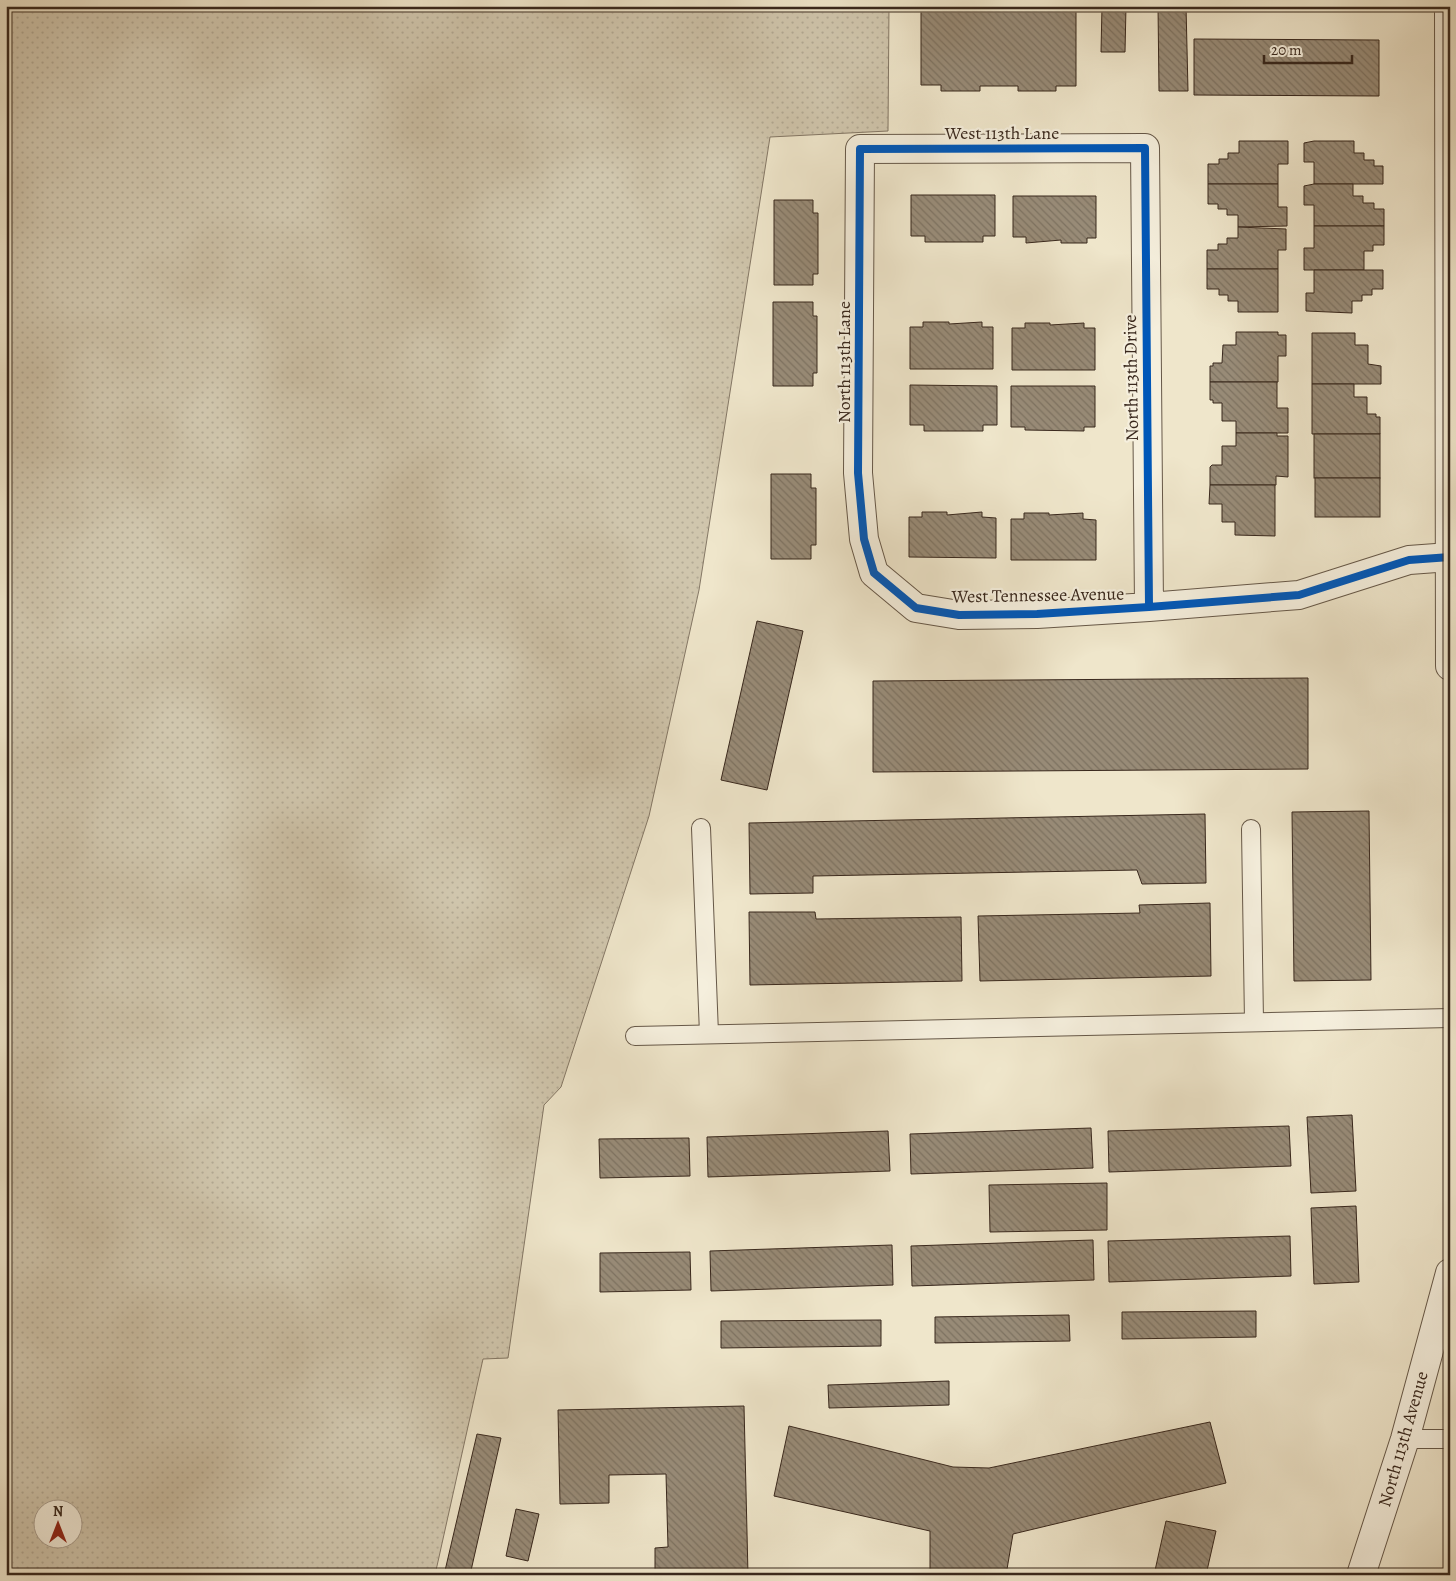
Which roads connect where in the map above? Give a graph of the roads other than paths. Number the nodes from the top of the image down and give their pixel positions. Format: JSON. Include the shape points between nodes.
{"nodes":[{"id":1,"x":1449,"y":6,"type":"edge"},
{"id":2,"x":1145,"y":148,"type":"joint"},
{"id":3,"x":860,"y":149,"type":"joint"},
{"id":4,"x":1450,"y":557,"type":"edge"},
{"id":5,"x":874,"y":573,"type":"joint"},
{"id":6,"x":1149,"y":607,"type":"junction"},
{"id":7,"x":1450,"y":666,"type":"edge"},
{"id":8,"x":701,"y":828,"type":"dead end"},
{"id":9,"x":1252,"y":829,"type":"dead end"},
{"id":10,"x":1450,"y":1018,"type":"edge"},
{"id":11,"x":1254,"y":1021,"type":"junction"},
{"id":12,"x":709,"y":1034,"type":"junction"},
{"id":13,"x":635,"y":1036,"type":"dead end"},
{"id":14,"x":1450,"y":1273,"type":"edge"},
{"id":15,"x":1405,"y":1439,"type":"junction"},
{"id":16,"x":1450,"y":1439,"type":"edge"},
{"id":17,"x":1361,"y":1575,"type":"edge"}],
"edges":[{"from":1,"to":4,"type":"street"},
{"from":2,"to":3,"type":"street","name":"West 113th Lane"},
{"from":2,"to":6,"type":"street","name":"North 113th Drive"},
{"from":3,"to":5,"type":"street","name":"North 113th Lane","via":[[858,473],[864,539]]},
{"from":4,"to":6,"type":"street","name":"West Tennessee Avenue","via":[[1409,560],[1299,595]]},
{"from":4,"to":7,"type":"street"},
{"from":5,"to":6,"type":"street","name":"West Tennessee Avenue","via":[[916,608],[959,615]]},
{"from":8,"to":12,"type":"lane"},
{"from":9,"to":11,"type":"lane"},
{"from":10,"to":11,"type":"lane"},
{"from":11,"to":12,"type":"lane"},
{"from":12,"to":13,"type":"lane"},
{"from":14,"to":15,"type":"street","name":"North 113th Avenue"},
{"from":15,"to":16,"type":"lane"},
{"from":15,"to":17,"type":"street","name":"North 113th Avenue"}]}
